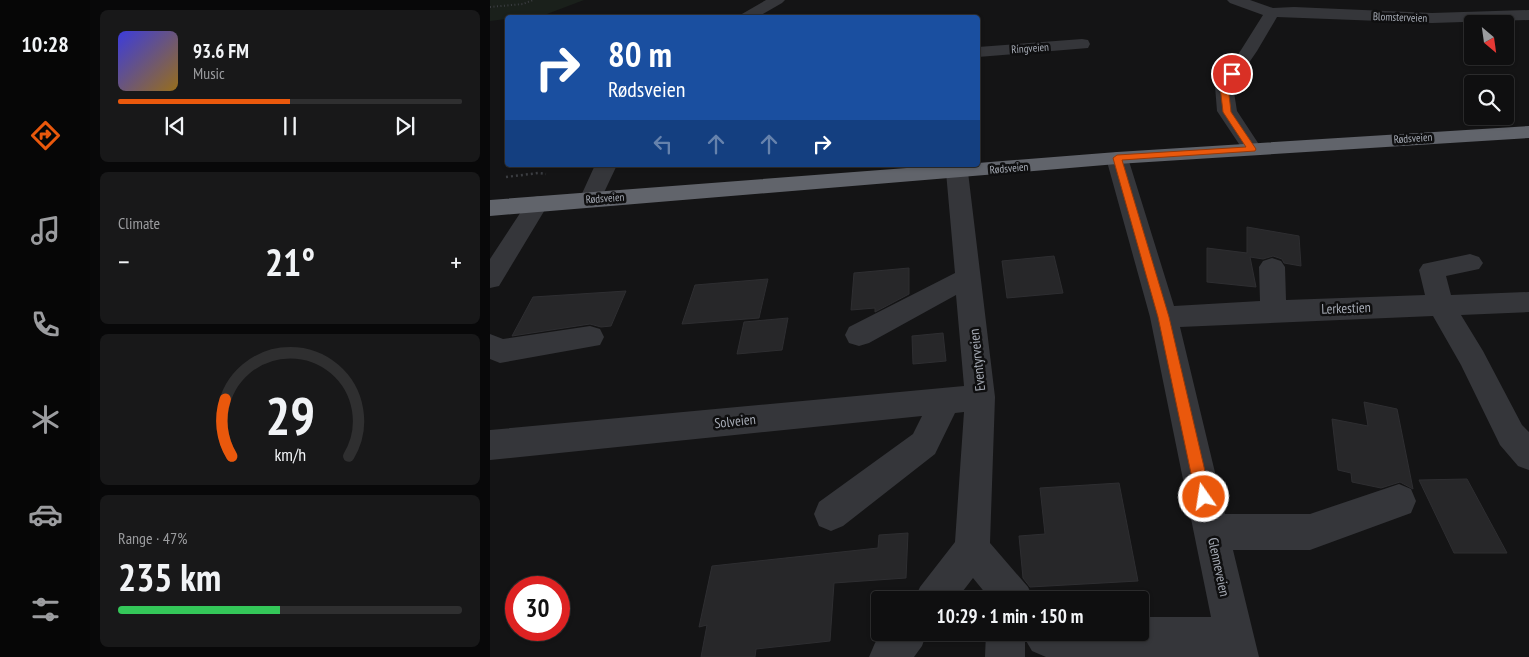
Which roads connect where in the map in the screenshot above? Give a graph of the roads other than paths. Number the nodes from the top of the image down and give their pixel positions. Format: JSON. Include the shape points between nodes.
{"nodes":[{"id":1,"x":777,"y":0,"type":"edge"},
{"id":2,"x":1235,"y":0,"type":"edge"},
{"id":3,"x":1410,"y":3,"type":"dead end"},
{"id":4,"x":1298,"y":6,"type":"edge"},
{"id":5,"x":1272,"y":13,"type":"junction"},
{"id":6,"x":749,"y":15,"type":"edge"},
{"id":7,"x":1354,"y":15,"type":"junction"},
{"id":8,"x":1529,"y":15,"type":"edge"},
{"id":9,"x":1082,"y":44,"type":"dead end"},
{"id":10,"x":980,"y":52,"type":"edge"},
{"id":11,"x":1529,"y":132,"type":"edge"},
{"id":12,"x":1252,"y":149,"type":"junction"},
{"id":13,"x":1117,"y":158,"type":"junction"},
{"id":14,"x":605,"y":167,"type":"edge"},
{"id":15,"x":957,"y":172,"type":"junction"},
{"id":16,"x":591,"y":198,"type":"junction"},
{"id":17,"x":538,"y":203,"type":"junction"},
{"id":18,"x":490,"y":208,"type":"edge"},
{"id":19,"x":1470,"y":263,"type":"dead end"},
{"id":20,"x":1272,"y":267,"type":"dead end"},
{"id":21,"x":968,"y":277,"type":"junction"},
{"id":22,"x":490,"y":279,"type":"edge"},
{"id":23,"x":1529,"y":302,"type":"edge"},
{"id":24,"x":1441,"y":305,"type":"junction"},
{"id":25,"x":1273,"y":310,"type":"junction"},
{"id":26,"x":1164,"y":317,"type":"junction"},
{"id":27,"x":859,"y":334,"type":"dead end"},
{"id":28,"x":590,"y":337,"type":"dead end"},
{"id":29,"x":490,"y":345,"type":"edge"},
{"id":30,"x":980,"y":397,"type":"junction"},
{"id":31,"x":945,"y":401,"type":"junction"},
{"id":32,"x":490,"y":445,"type":"edge"},
{"id":33,"x":1529,"y":455,"type":"edge"},
{"id":34,"x":1399,"y":501,"type":"dead end"},
{"id":35,"x":831,"y":514,"type":"dead end"},
{"id":36,"x":1212,"y":532,"type":"junction"},
{"id":37,"x":972,"y":549,"type":"junction"},
{"id":38,"x":939,"y":591,"type":"edge"},
{"id":39,"x":1005,"y":591,"type":"edge"},
{"id":40,"x":901,"y":641,"type":"edge"},
{"id":41,"x":1006,"y":641,"type":"edge"},
{"id":42,"x":1131,"y":641,"type":"edge"},
{"id":43,"x":1237,"y":646,"type":"edge"},
{"id":44,"x":889,"y":657,"type":"edge"},
{"id":45,"x":1005,"y":657,"type":"edge"}],
"edges":[{"from":1,"to":6,"type":"street"},
{"from":2,"to":5,"type":"street"},
{"from":3,"to":7,"type":"street","via":[[1367,8]]},
{"from":4,"to":5,"type":"street","name":"Blomsterveien"},
{"from":4,"to":7,"type":"street","name":"Blomsterveien"},
{"from":5,"to":12,"type":"street","via":[[1224,86],[1227,112]]},
{"from":7,"to":8,"type":"street","name":"Blomsterveien","via":[[1432,18]]},
{"from":9,"to":10,"type":"street","name":"Ringveien"},
{"from":11,"to":12,"type":"highway","name":"Rødsveien"},
{"from":12,"to":13,"type":"highway","name":"Rødsveien"},
{"from":13,"to":15,"type":"highway","name":"Rødsveien"},
{"from":13,"to":26,"type":"street","name":"Glenneveien"},
{"from":14,"to":16,"type":"street"},
{"from":15,"to":16,"type":"highway","name":"Rødsveien"},
{"from":15,"to":21,"type":"street","name":"Eventyrveien"},
{"from":16,"to":17,"type":"highway","name":"Rødsveien"},
{"from":17,"to":18,"type":"highway","name":"Rødsveien"},
{"from":17,"to":22,"type":"street"},
{"from":19,"to":24,"type":"street","via":[[1432,270]]},
{"from":20,"to":25,"type":"street"},
{"from":21,"to":27,"type":"street"},
{"from":21,"to":30,"type":"street","name":"Eventyrveien"},
{"from":23,"to":24,"type":"street","name":"Lerkestien"},
{"from":24,"to":25,"type":"street","name":"Lerkestien"},
{"from":24,"to":33,"type":"street","via":[[1511,435]]},
{"from":25,"to":26,"type":"street","name":"Lerkestien"},
{"from":26,"to":36,"type":"street","name":"Glenneveien"},
{"from":28,"to":29,"type":"street","via":[[500,352]]},
{"from":30,"to":31,"type":"street","name":"Solveien"},
{"from":30,"to":37,"type":"street","name":"Eventyrveien"},
{"from":31,"to":32,"type":"street","name":"Solveien"},
{"from":31,"to":35,"type":"street","via":[[924,444]]},
{"from":34,"to":36,"type":"street","via":[[1310,532]]},
{"from":36,"to":43,"type":"street","name":"Glenneveien"},
{"from":37,"to":38,"type":"street"},
{"from":37,"to":39,"type":"street"},
{"from":40,"to":44,"type":"street"},
{"from":41,"to":45,"type":"street"},
{"from":42,"to":43,"type":"street"}]}
